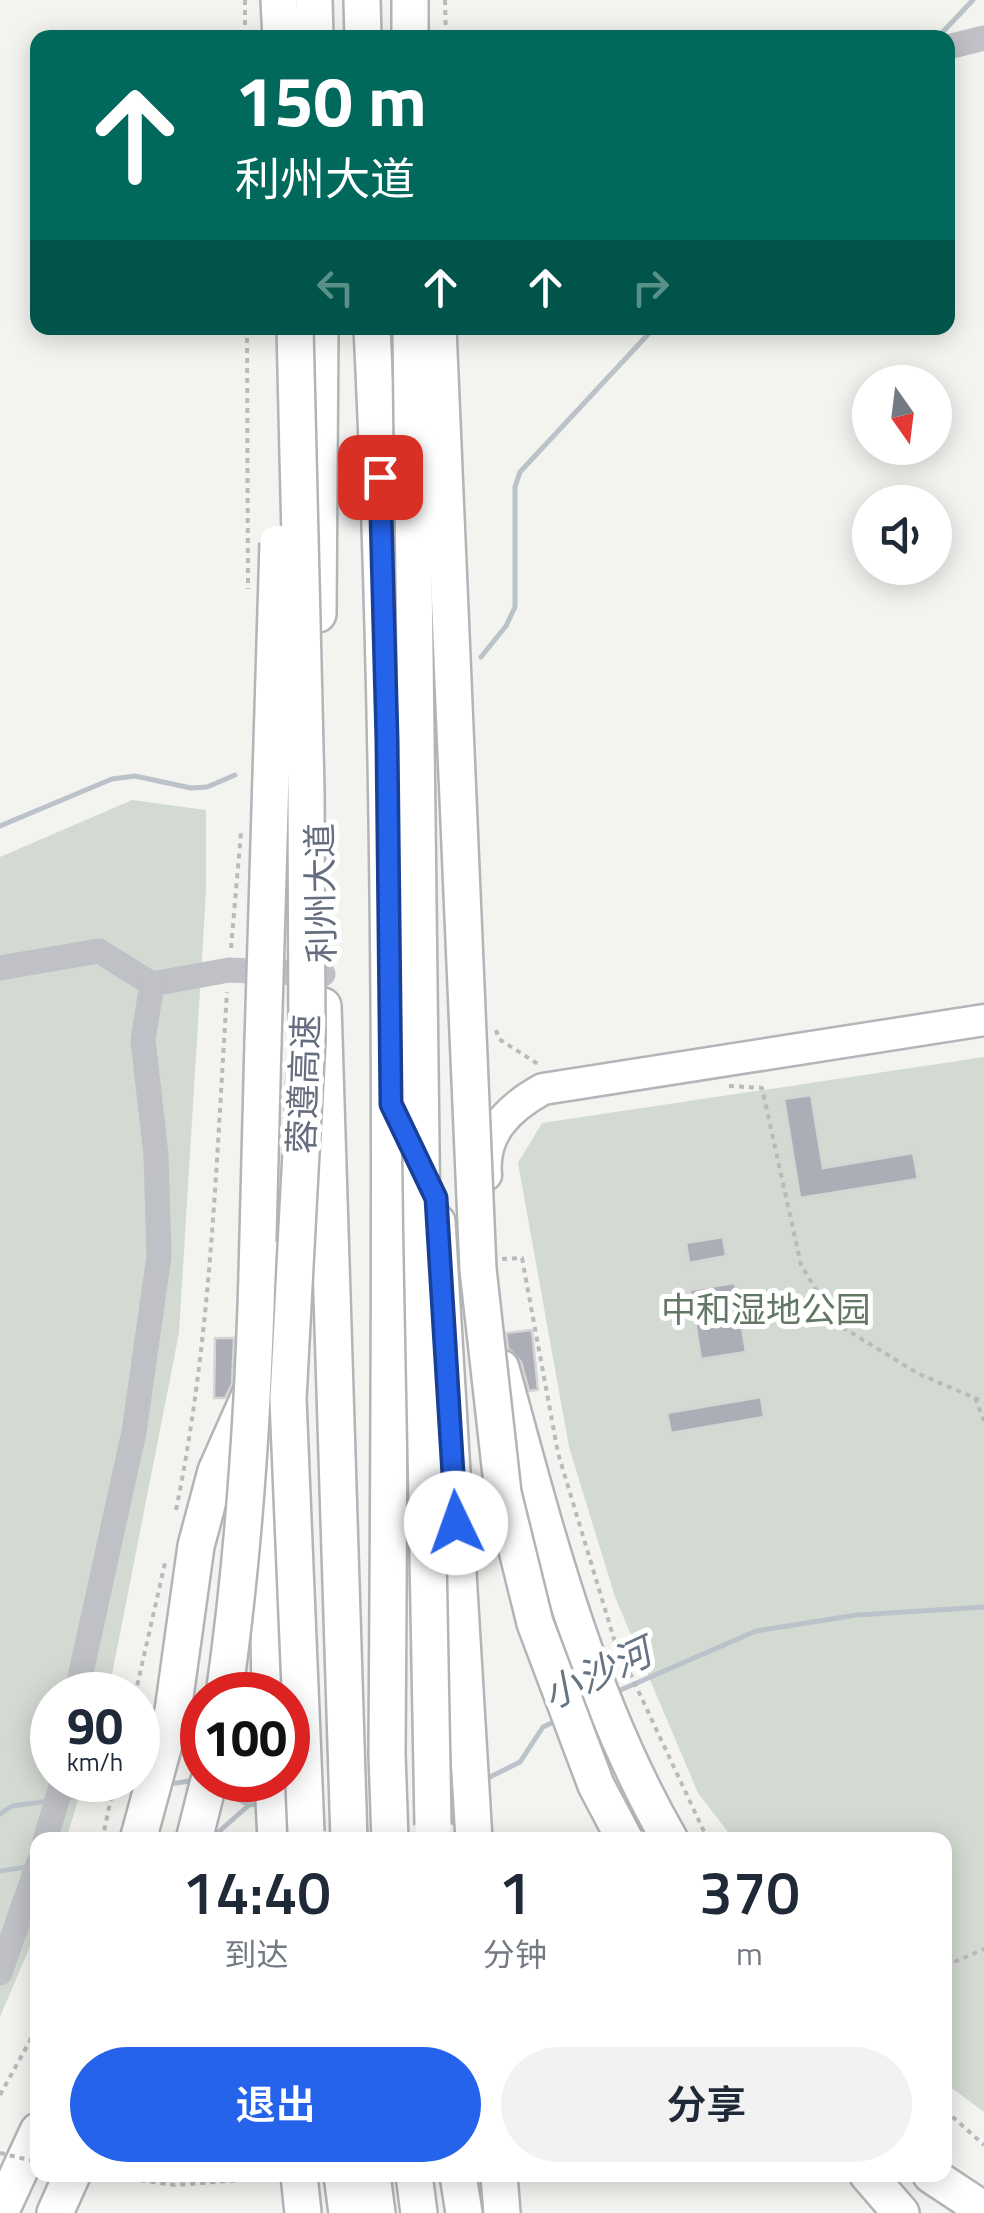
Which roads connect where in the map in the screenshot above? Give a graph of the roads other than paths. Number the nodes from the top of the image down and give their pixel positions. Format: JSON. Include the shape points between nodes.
{"nodes":[{"id":1,"x":279,"y":0,"type":"edge"},
{"id":2,"x":314,"y":0,"type":"edge"},
{"id":3,"x":362,"y":0,"type":"edge"},
{"id":4,"x":410,"y":0,"type":"edge"},
{"id":5,"x":281,"y":30,"type":"edge"},
{"id":6,"x":314,"y":30,"type":"edge"},
{"id":7,"x":363,"y":30,"type":"edge"},
{"id":8,"x":410,"y":30,"type":"edge"},
{"id":9,"x":984,"y":38,"type":"edge"},
{"id":10,"x":955,"y":45,"type":"edge"},
{"id":11,"x":292,"y":335,"type":"edge"},
{"id":12,"x":293,"y":335,"type":"edge"},
{"id":13,"x":320,"y":335,"type":"edge"},
{"id":14,"x":372,"y":335,"type":"edge"},
{"id":15,"x":411,"y":335,"type":"edge"},
{"id":16,"x":438,"y":335,"type":"edge"},
{"id":17,"x":0,"y":968,"type":"edge"},
{"id":18,"x":323,"y":974,"type":"junction"},
{"id":19,"x":152,"y":984,"type":"junction"},
{"id":20,"x":984,"y":1020,"type":"edge"},
{"id":21,"x":323,"y":1030,"type":"junction"},
{"id":22,"x":391,"y":1104,"type":"junction"},
{"id":23,"x":436,"y":1198,"type":"junction"},
{"id":24,"x":494,"y":1260,"type":"junction"},
{"id":25,"x":265,"y":1362,"type":"junction"},
{"id":26,"x":501,"y":1368,"type":"joint"},
{"id":27,"x":81,"y":1672,"type":"edge"},
{"id":28,"x":227,"y":1672,"type":"edge"},
{"id":29,"x":270,"y":1672,"type":"edge"},
{"id":30,"x":57,"y":1802,"type":"edge"},
{"id":31,"x":204,"y":1802,"type":"edge"},
{"id":32,"x":281,"y":1802,"type":"edge"},
{"id":33,"x":47,"y":1832,"type":"edge"},
{"id":34,"x":140,"y":1832,"type":"edge"},
{"id":35,"x":196,"y":1832,"type":"edge"},
{"id":36,"x":290,"y":1832,"type":"edge"},
{"id":37,"x":291,"y":1832,"type":"edge"},
{"id":38,"x":349,"y":1832,"type":"edge"},
{"id":39,"x":390,"y":1832,"type":"edge"},
{"id":40,"x":433,"y":1832,"type":"edge"},
{"id":41,"x":473,"y":1832,"type":"edge"},
{"id":42,"x":621,"y":1832,"type":"edge"},
{"id":43,"x":666,"y":1832,"type":"edge"},
{"id":44,"x":30,"y":1888,"type":"edge"},
{"id":45,"x":0,"y":1973,"type":"edge"},
{"id":46,"x":30,"y":2149,"type":"edge"},
{"id":47,"x":952,"y":2166,"type":"edge"},
{"id":48,"x":69,"y":2182,"type":"edge"},
{"id":49,"x":300,"y":2182,"type":"edge"},
{"id":50,"x":343,"y":2182,"type":"edge"},
{"id":51,"x":373,"y":2182,"type":"edge"},
{"id":52,"x":415,"y":2182,"type":"edge"},
{"id":53,"x":459,"y":2182,"type":"edge"},
{"id":54,"x":500,"y":2182,"type":"edge"},
{"id":55,"x":874,"y":2182,"type":"edge"},
{"id":56,"x":942,"y":2182,"type":"edge"},
{"id":57,"x":984,"y":2189,"type":"edge"},
{"id":58,"x":984,"y":2210,"type":"edge"},
{"id":59,"x":0,"y":2213,"type":"edge"},
{"id":60,"x":55,"y":2213,"type":"edge"},
{"id":61,"x":303,"y":2213,"type":"edge"},
{"id":62,"x":347,"y":2213,"type":"edge"},
{"id":63,"x":377,"y":2213,"type":"edge"},
{"id":64,"x":419,"y":2213,"type":"edge"},
{"id":65,"x":464,"y":2213,"type":"edge"},
{"id":66,"x":502,"y":2213,"type":"edge"},
{"id":67,"x":901,"y":2213,"type":"edge"}],
"edges":[{"from":1,"to":5,"type":"highway"},
{"from":2,"to":6,"type":"highway"},
{"from":3,"to":7,"type":"highway"},
{"from":4,"to":8,"type":"highway"},
{"from":9,"to":10,"type":"street"},
{"from":11,"to":28,"type":"highway","bridge":true,"via":[[280,440],[253,1409]]},
{"from":12,"to":37,"type":"highway","name":"蓉遵高速","bridge":true,"via":[[308,1039],[288,1399]]},
{"from":13,"to":18,"type":"highway","name":"利州大道"},
{"from":14,"to":22,"type":"highway","name":"利州大道","via":[[384,590]]},
{"from":15,"to":40,"type":"highway","bridge":true},
{"from":16,"to":42,"type":"highway","bridge":true,"via":[[478,1269],[503,1493],[535,1623]]},
{"from":17,"to":19,"type":"street","via":[[99,950]]},
{"from":18,"to":19,"type":"street","via":[[229,970]]},
{"from":18,"to":21,"type":"highway","name":"利州大道"},
{"from":19,"to":27,"type":"street","via":[[142,1040],[159,1256],[134,1432]]},
{"from":20,"to":24,"type":"main road","via":[[542,1089],[520,1102],[488,1140]]},
{"from":21,"to":25,"type":"highway"},
{"from":21,"to":38,"type":"highway","name":"利州大道"},
{"from":22,"to":23,"type":"highway"},
{"from":22,"to":39,"type":"highway","name":"利州大道"},
{"from":23,"to":24,"type":"highway"},
{"from":23,"to":41,"type":"highway"},
{"from":24,"to":26,"type":"main road"},
{"from":25,"to":29,"type":"highway"},
{"from":25,"to":34,"type":"highway","via":[[216,1471],[196,1546],[182,1661]]},
{"from":26,"to":43,"type":"highway","via":[[539,1508],[600,1649],[613,1724]]},
{"from":30,"to":33,"type":"street"},
{"from":31,"to":35,"type":"highway"},
{"from":32,"to":36,"type":"highway"},
{"from":44,"to":45,"type":"street"},
{"from":46,"to":59,"type":"highway"},
{"from":47,"to":57,"type":"highway"},
{"from":48,"to":60,"type":"highway"},
{"from":49,"to":61,"type":"highway"},
{"from":50,"to":62,"type":"highway"},
{"from":51,"to":63,"type":"highway"},
{"from":52,"to":64,"type":"highway"},
{"from":53,"to":65,"type":"highway"},
{"from":54,"to":66,"type":"highway"},
{"from":55,"to":67,"type":"highway"},
{"from":56,"to":58,"type":"highway"}]}
